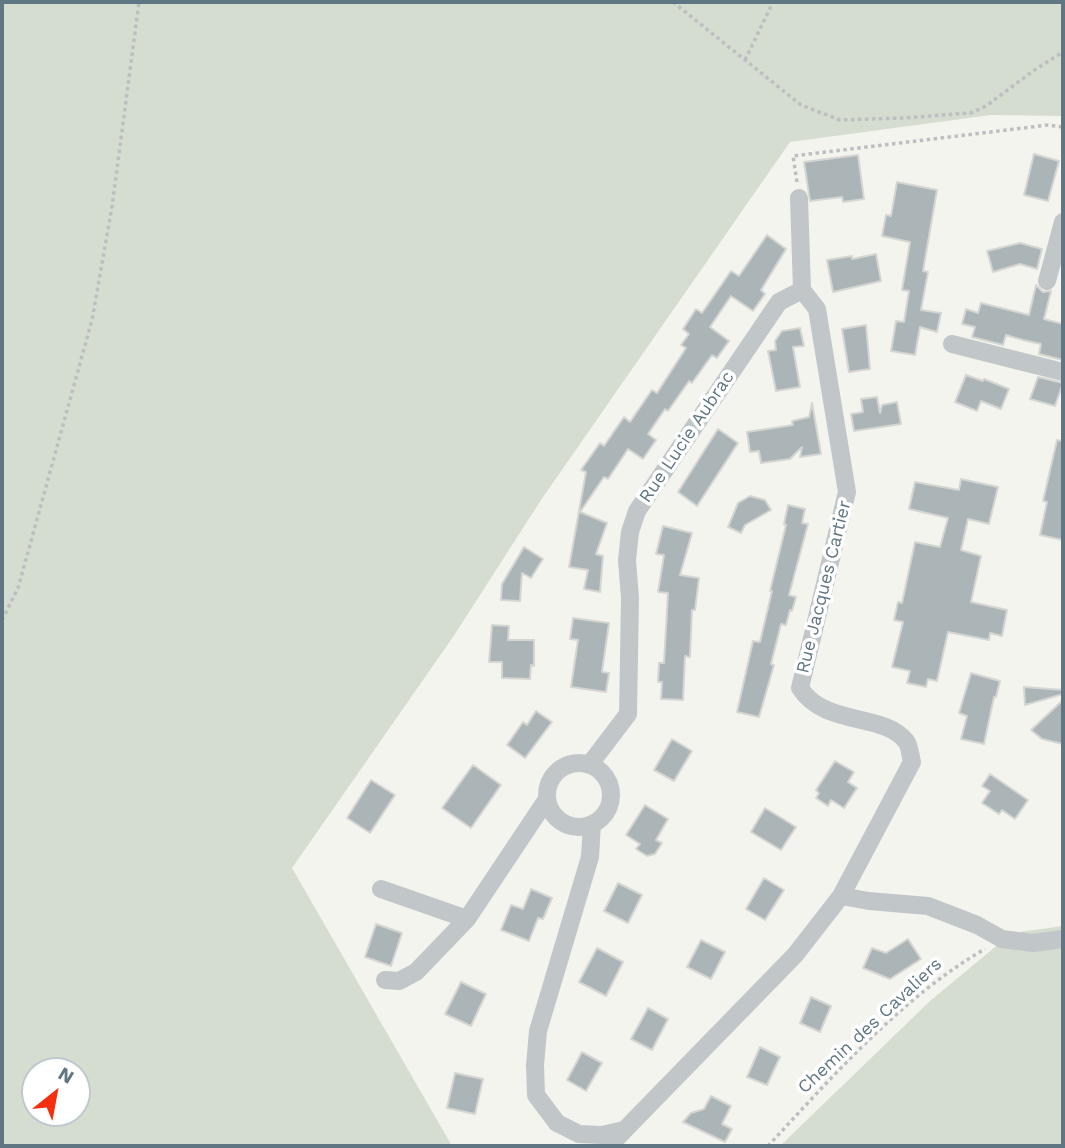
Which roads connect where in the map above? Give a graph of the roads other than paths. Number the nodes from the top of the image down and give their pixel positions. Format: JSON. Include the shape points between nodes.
{"nodes":[{"id":1,"x":799,"y":198,"type":"road end"},
{"id":2,"x":1063,"y":222,"type":"edge"},
{"id":3,"x":1047,"y":281,"type":"dead end"},
{"id":4,"x":802,"y":290,"type":"junction"},
{"id":5,"x":952,"y":344,"type":"dead end"},
{"id":6,"x":1063,"y":372,"type":"edge"},
{"id":7,"x":590,"y":764,"type":"junction"},
{"id":8,"x":547,"y":800,"type":"junction"},
{"id":9,"x":592,"y":824,"type":"junction"},
{"id":10,"x":381,"y":889,"type":"dead end"},
{"id":11,"x":841,"y":896,"type":"junction"},
{"id":12,"x":467,"y":919,"type":"junction"},
{"id":13,"x":1063,"y":939,"type":"edge"},
{"id":14,"x":385,"y":981,"type":"dead end"},
{"id":15,"x":624,"y":1130,"type":"junction"},
{"id":16,"x":609,"y":1146,"type":"edge"}],
"edges":[{"from":1,"to":4,"type":"street","name":"Rue Jacques Cartier"},
{"from":2,"to":3,"type":"street"},
{"from":4,"to":7,"type":"street","name":"Rue Lucie Aubrac","via":[[779,302],[637,511],[627,560],[628,714]]},
{"from":4,"to":11,"type":"street","name":"Rue Jacques Cartier","via":[[817,309],[847,492],[800,688],[820,708],[895,731],[908,743],[912,762]]},
{"from":5,"to":6,"type":"street"},
{"from":7,"to":8,"type":"street","via":[[561,768],[550,780]]},
{"from":7,"to":9,"type":"street","via":[[604,774],[611,798],[604,815]]},
{"from":8,"to":9,"type":"street","via":[[550,810],[566,824]]},
{"from":8,"to":12,"type":"street"},
{"from":9,"to":15,"type":"street","via":[[590,857],[538,1031],[536,1095],[557,1123],[579,1134]]},
{"from":10,"to":12,"type":"street"},
{"from":11,"to":13,"type":"street","via":[[928,906],[1002,939],[1033,943]]},
{"from":11,"to":15,"type":"street","via":[[795,955]]},
{"from":12,"to":14,"type":"street","via":[[416,972],[399,981]]},
{"from":15,"to":16,"type":"street"}]}
